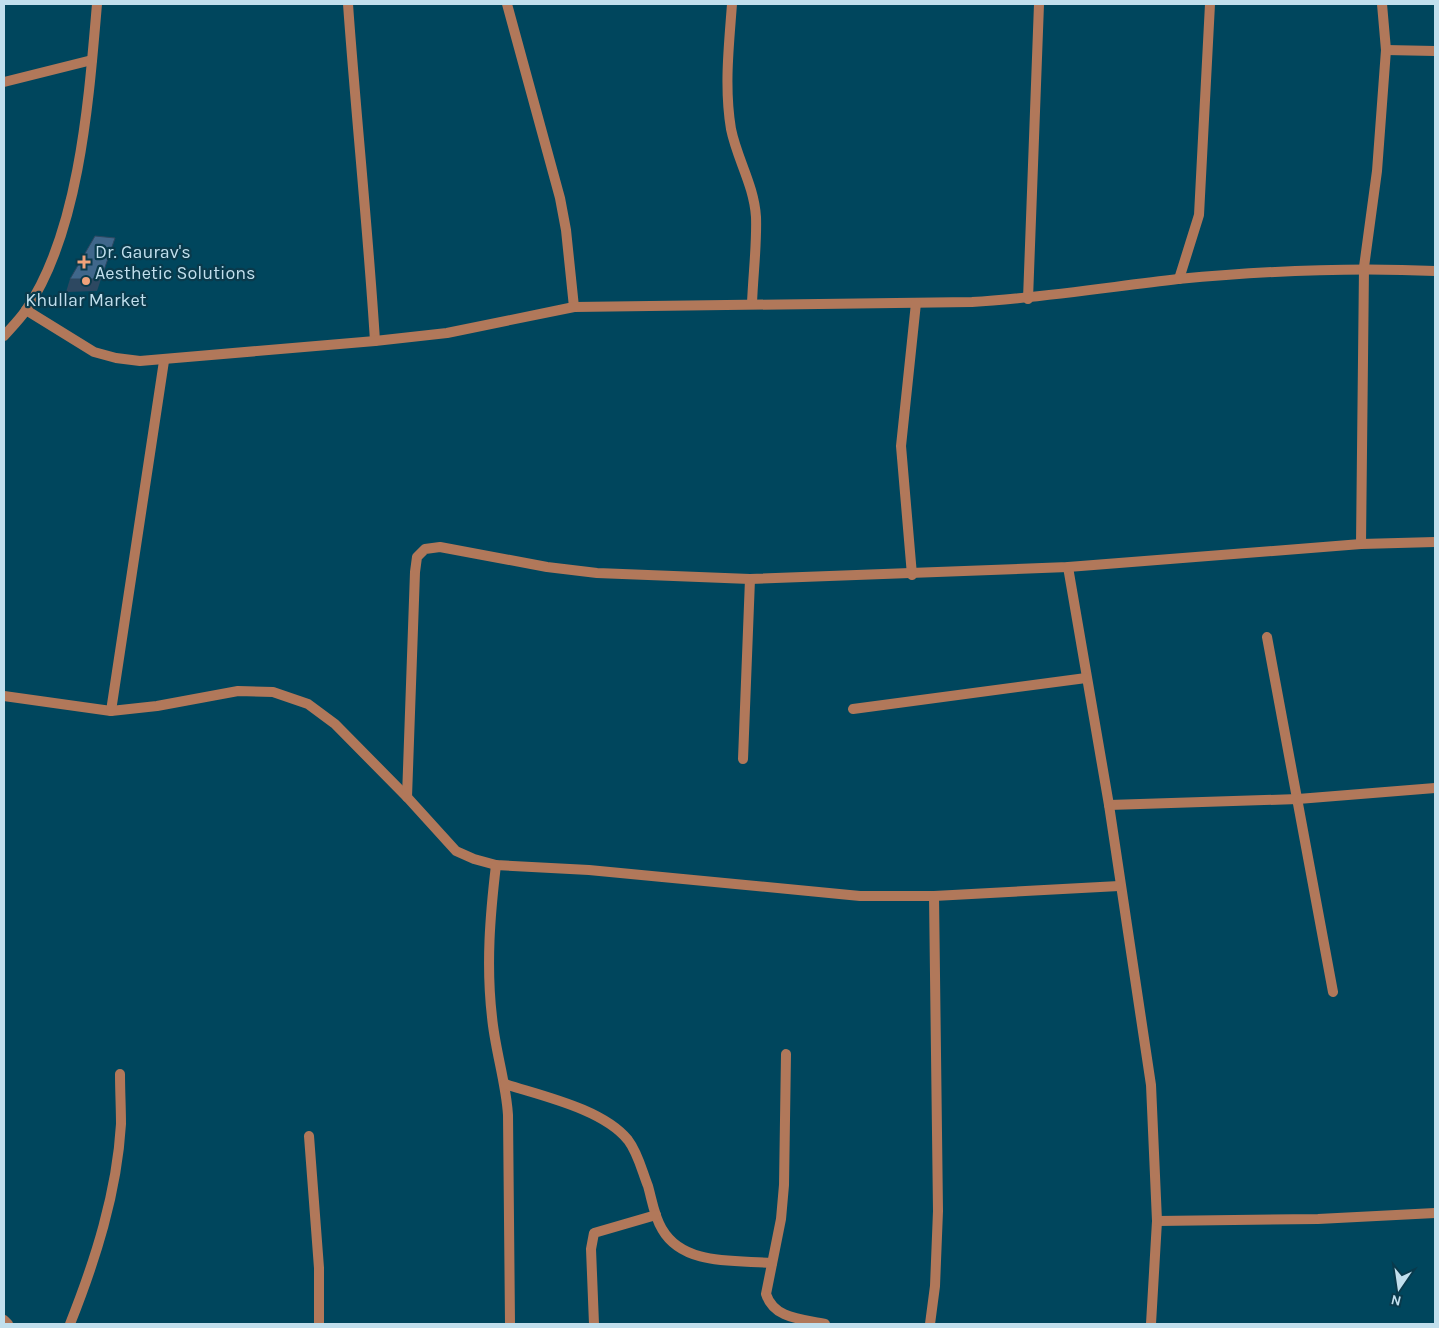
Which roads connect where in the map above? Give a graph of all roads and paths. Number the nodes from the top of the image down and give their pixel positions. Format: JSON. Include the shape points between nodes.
{"nodes":[{"id":1,"x":97,"y":4,"type":"edge"},
{"id":2,"x":348,"y":4,"type":"edge"},
{"id":3,"x":507,"y":4,"type":"edge"},
{"id":4,"x":732,"y":4,"type":"edge"},
{"id":5,"x":1039,"y":4,"type":"edge"},
{"id":6,"x":1210,"y":4,"type":"edge"},
{"id":7,"x":1382,"y":4,"type":"edge"},
{"id":8,"x":1386,"y":50,"type":"junction"},
{"id":9,"x":1435,"y":51,"type":"edge"},
{"id":10,"x":92,"y":60,"type":"junction"},
{"id":11,"x":4,"y":82,"type":"edge"},
{"id":12,"x":1364,"y":267,"type":"junction"},
{"id":13,"x":1435,"y":271,"type":"edge"},
{"id":14,"x":1179,"y":279,"type":"junction"},
{"id":15,"x":1028,"y":299,"type":"junction"},
{"id":16,"x":916,"y":303,"type":"junction"},
{"id":17,"x":752,"y":304,"type":"junction"},
{"id":18,"x":574,"y":307,"type":"junction"},
{"id":19,"x":26,"y":310,"type":"junction"},
{"id":20,"x":4,"y":336,"type":"edge"},
{"id":21,"x":375,"y":341,"type":"junction"},
{"id":22,"x":164,"y":360,"type":"junction"},
{"id":23,"x":1435,"y":542,"type":"edge"},
{"id":24,"x":1361,"y":544,"type":"junction"},
{"id":25,"x":1068,"y":567,"type":"junction"},
{"id":26,"x":912,"y":575,"type":"junction"},
{"id":27,"x":750,"y":579,"type":"junction"},
{"id":28,"x":1267,"y":637,"type":"dead end"},
{"id":29,"x":1086,"y":678,"type":"junction"},
{"id":30,"x":4,"y":696,"type":"edge"},
{"id":31,"x":853,"y":709,"type":"dead end"},
{"id":32,"x":111,"y":711,"type":"junction"},
{"id":33,"x":743,"y":760,"type":"dead end"},
{"id":34,"x":1435,"y":788,"type":"edge"},
{"id":35,"x":407,"y":797,"type":"junction"},
{"id":36,"x":1298,"y":799,"type":"junction"},
{"id":37,"x":1109,"y":805,"type":"junction"},
{"id":38,"x":496,"y":865,"type":"junction"},
{"id":39,"x":1119,"y":886,"type":"junction"},
{"id":40,"x":934,"y":896,"type":"junction"},
{"id":41,"x":1333,"y":992,"type":"dead end"},
{"id":42,"x":786,"y":1054,"type":"dead end"},
{"id":43,"x":120,"y":1074,"type":"dead end"},
{"id":44,"x":505,"y":1084,"type":"junction"},
{"id":45,"x":309,"y":1136,"type":"dead end"},
{"id":46,"x":1435,"y":1213,"type":"edge"},
{"id":47,"x":656,"y":1215,"type":"junction"},
{"id":48,"x":1157,"y":1221,"type":"junction"},
{"id":49,"x":772,"y":1263,"type":"junction"},
{"id":50,"x":4,"y":1320,"type":"edge"},
{"id":51,"x":8,"y":1324,"type":"edge"},
{"id":52,"x":70,"y":1324,"type":"edge"},
{"id":53,"x":319,"y":1324,"type":"edge"},
{"id":54,"x":510,"y":1324,"type":"edge"},
{"id":55,"x":594,"y":1324,"type":"edge"},
{"id":56,"x":825,"y":1324,"type":"edge"},
{"id":57,"x":930,"y":1324,"type":"edge"},
{"id":58,"x":1152,"y":1324,"type":"edge"}],
"edges":[{"from":1,"to":10,"type":"street"},
{"from":2,"to":21,"type":"street"},
{"from":3,"to":18,"type":"street","via":[[560,198]]},
{"from":4,"to":17,"type":"street","via":[[728,100],[732,130],[751,186],[756,216]]},
{"from":5,"to":15,"type":"street"},
{"from":6,"to":14,"type":"street","via":[[1199,215]]},
{"from":7,"to":8,"type":"street"},
{"from":8,"to":9,"type":"street"},
{"from":8,"to":12,"type":"street","via":[[1377,171]]},
{"from":10,"to":11,"type":"street"},
{"from":10,"to":19,"type":"street","via":[[82,150],[66,212],[51,263]]},
{"from":12,"to":13,"type":"street"},
{"from":12,"to":14,"type":"street"},
{"from":12,"to":24,"type":"street"},
{"from":14,"to":15,"type":"street"},
{"from":15,"to":16,"type":"street"},
{"from":16,"to":17,"type":"street"},
{"from":16,"to":26,"type":"street","via":[[901,446]]},
{"from":17,"to":18,"type":"street"},
{"from":18,"to":21,"type":"street","via":[[447,333]]},
{"from":19,"to":20,"type":"street"},
{"from":19,"to":22,"type":"street","via":[[94,352],[116,358]]},
{"from":21,"to":22,"type":"street"},
{"from":22,"to":32,"type":"street"},
{"from":23,"to":24,"type":"street"},
{"from":24,"to":25,"type":"street"},
{"from":25,"to":26,"type":"street"},
{"from":25,"to":29,"type":"street"},
{"from":26,"to":27,"type":"street"},
{"from":27,"to":33,"type":"street"},
{"from":27,"to":35,"type":"street","via":[[597,573],[440,547],[425,549],[417,557],[415,572]]},
{"from":28,"to":36,"type":"street"},
{"from":29,"to":31,"type":"street"},
{"from":29,"to":37,"type":"street"},
{"from":30,"to":32,"type":"street"},
{"from":32,"to":35,"type":"street","via":[[238,691],[273,692],[308,704],[328,719]]},
{"from":34,"to":36,"type":"street"},
{"from":35,"to":38,"type":"street","via":[[456,851]]},
{"from":36,"to":37,"type":"street"},
{"from":36,"to":41,"type":"street"},
{"from":37,"to":39,"type":"street"},
{"from":38,"to":40,"type":"street","via":[[589,870],[860,896]]},
{"from":38,"to":44,"type":"street","via":[[488,957],[493,1031]]},
{"from":39,"to":40,"type":"street"},
{"from":39,"to":48,"type":"street","via":[[1151,1085]]},
{"from":40,"to":57,"type":"street","via":[[938,1211]]},
{"from":42,"to":49,"type":"street","via":[[784,1185]]},
{"from":43,"to":52,"type":"street","via":[[121,1124],[113,1184],[102,1232]]},
{"from":44,"to":47,"type":"street","via":[[586,1111],[620,1131],[637,1156]]},
{"from":44,"to":54,"type":"street"},
{"from":45,"to":53,"type":"street","via":[[319,1268]]},
{"from":46,"to":48,"type":"street","via":[[1328,1219]]},
{"from":47,"to":49,"type":"street","via":[[670,1241],[689,1254]]},
{"from":47,"to":55,"type":"street","via":[[594,1234],[591,1249]]},
{"from":48,"to":58,"type":"street"},
{"from":49,"to":56,"type":"street","via":[[766,1294],[769,1304],[787,1316]]},
{"from":50,"to":51,"type":"street"}]}
